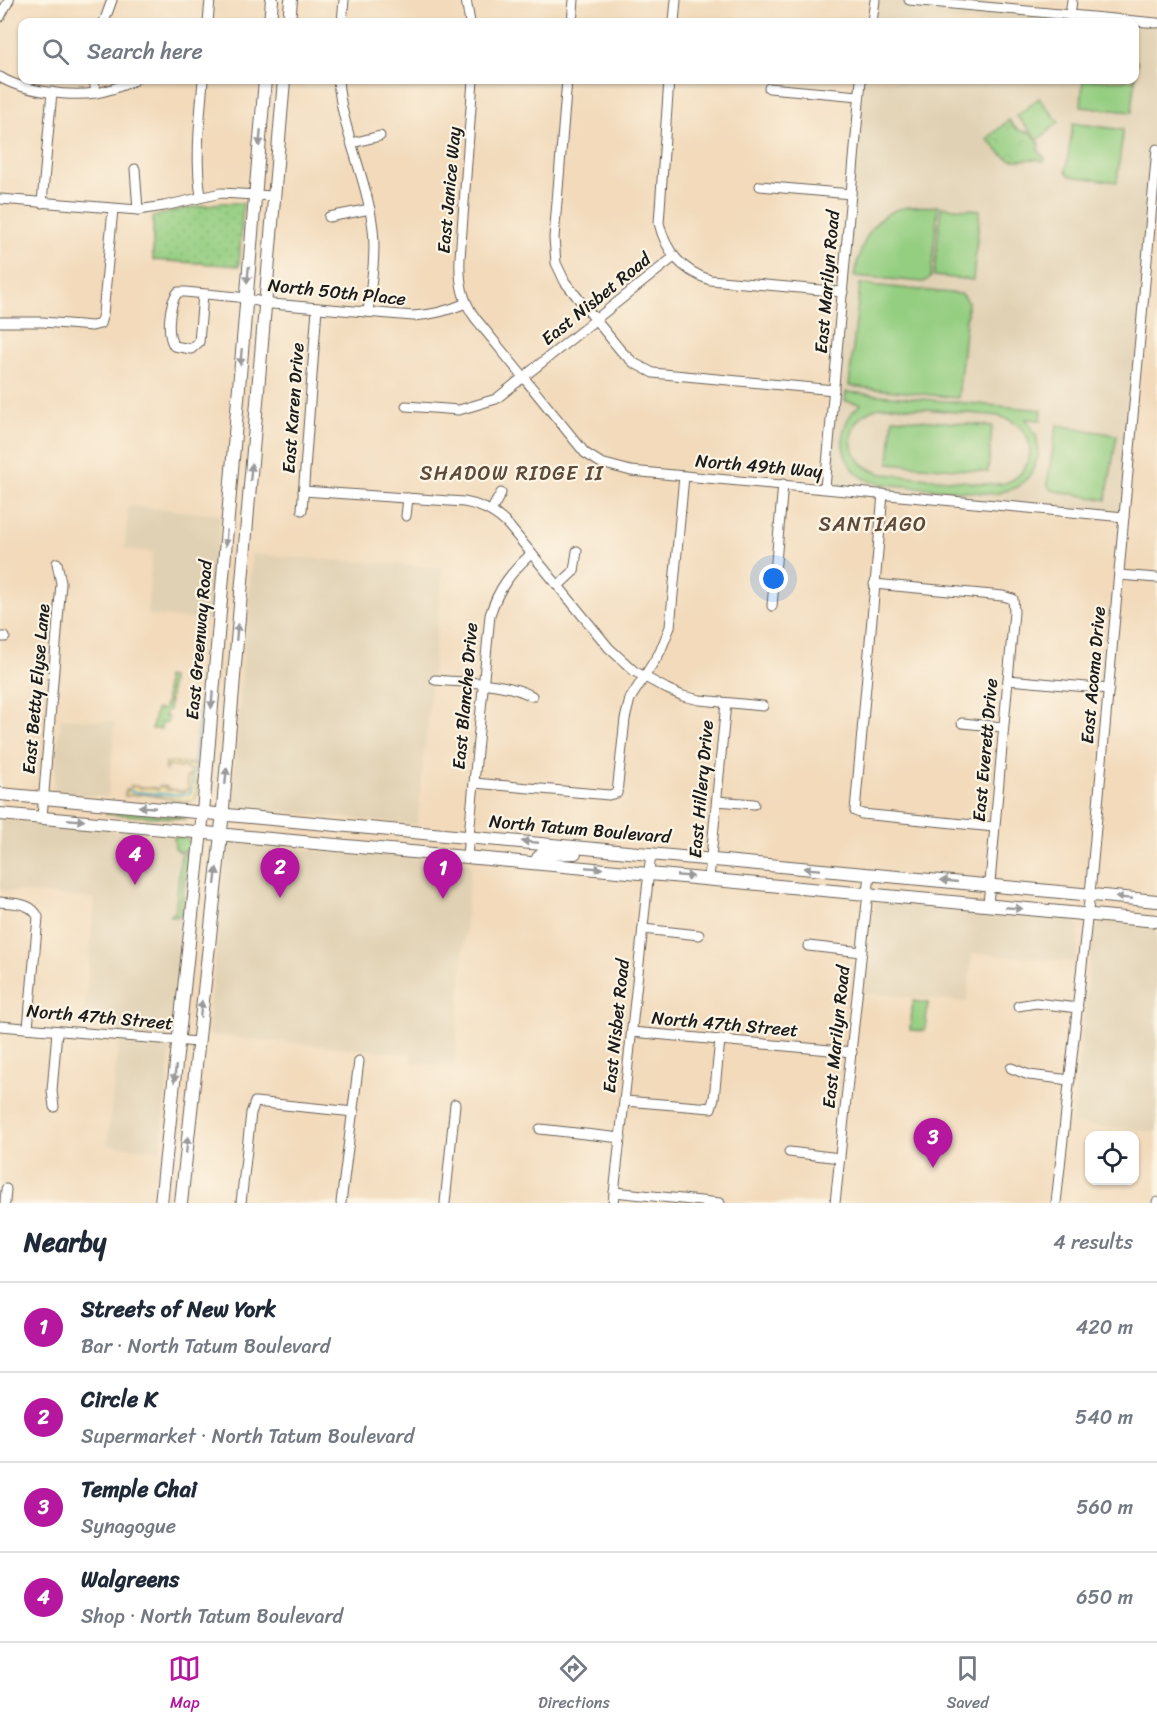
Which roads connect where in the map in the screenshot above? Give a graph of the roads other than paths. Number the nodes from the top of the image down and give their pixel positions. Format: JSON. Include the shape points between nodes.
{"nodes":[{"id":1,"x":9,"y":0,"type":"edge"},
{"id":2,"x":112,"y":0,"type":"edge"},
{"id":3,"x":210,"y":0,"type":"edge"},
{"id":4,"x":272,"y":0,"type":"edge"},
{"id":5,"x":291,"y":0,"type":"edge"},
{"id":6,"x":344,"y":0,"type":"edge"},
{"id":7,"x":466,"y":0,"type":"edge"},
{"id":8,"x":574,"y":0,"type":"edge"},
{"id":9,"x":676,"y":0,"type":"edge"},
{"id":10,"x":875,"y":0,"type":"edge"},
{"id":11,"x":909,"y":0,"type":"edge"},
{"id":12,"x":1072,"y":0,"type":"edge"},
{"id":13,"x":973,"y":3,"type":"edge"},
{"id":14,"x":1070,"y":16,"type":"junction"},
{"id":15,"x":0,"y":17,"type":"edge"},
{"id":16,"x":105,"y":18,"type":"edge"},
{"id":17,"x":208,"y":18,"type":"edge"},
{"id":18,"x":270,"y":18,"type":"edge"},
{"id":19,"x":289,"y":18,"type":"edge"},
{"id":20,"x":342,"y":18,"type":"edge"},
{"id":21,"x":469,"y":18,"type":"edge"},
{"id":22,"x":572,"y":18,"type":"edge"},
{"id":23,"x":674,"y":18,"type":"edge"},
{"id":24,"x":873,"y":18,"type":"edge"},
{"id":25,"x":1095,"y":18,"type":"edge"},
{"id":26,"x":1139,"y":22,"type":"edge"},
{"id":27,"x":1157,"y":23,"type":"edge"},
{"id":28,"x":0,"y":77,"type":"edge"},
{"id":29,"x":95,"y":84,"type":"edge"},
{"id":30,"x":125,"y":84,"type":"edge"},
{"id":31,"x":203,"y":84,"type":"edge"},
{"id":32,"x":265,"y":84,"type":"edge"},
{"id":33,"x":284,"y":84,"type":"edge"},
{"id":34,"x":340,"y":84,"type":"edge"},
{"id":35,"x":473,"y":84,"type":"edge"},
{"id":36,"x":567,"y":84,"type":"edge"},
{"id":37,"x":669,"y":84,"type":"edge"},
{"id":38,"x":860,"y":84,"type":"edge"},
{"id":39,"x":769,"y":88,"type":"dead end"},
{"id":40,"x":51,"y":92,"type":"junction"},
{"id":41,"x":96,"y":93,"type":"junction"},
{"id":42,"x":859,"y":96,"type":"junction"},
{"id":43,"x":380,"y":136,"type":"dead end"},
{"id":44,"x":352,"y":144,"type":"junction"},
{"id":45,"x":1157,"y":149,"type":"edge"},
{"id":46,"x":135,"y":169,"type":"dead end"},
{"id":47,"x":760,"y":186,"type":"dead end"},
{"id":48,"x":254,"y":194,"type":"junction"},
{"id":49,"x":851,"y":194,"type":"junction"},
{"id":50,"x":201,"y":196,"type":"junction"},
{"id":51,"x":274,"y":196,"type":"junction"},
{"id":52,"x":0,"y":199,"type":"edge"},
{"id":53,"x":42,"y":202,"type":"junction"},
{"id":54,"x":113,"y":209,"type":"junction"},
{"id":55,"x":370,"y":209,"type":"junction"},
{"id":56,"x":138,"y":210,"type":"junction"},
{"id":57,"x":329,"y":217,"type":"dead end"},
{"id":58,"x":1153,"y":248,"type":"edge"},
{"id":59,"x":674,"y":257,"type":"junction"},
{"id":60,"x":843,"y":292,"type":"junction"},
{"id":61,"x":203,"y":294,"type":"junction"},
{"id":62,"x":246,"y":299,"type":"junction"},
{"id":63,"x":265,"y":302,"type":"junction"},
{"id":64,"x":466,"y":303,"type":"junction"},
{"id":65,"x":317,"y":308,"type":"junction"},
{"id":66,"x":368,"y":312,"type":"junction"},
{"id":67,"x":596,"y":320,"type":"junction"},
{"id":68,"x":0,"y":322,"type":"edge"},
{"id":69,"x":524,"y":378,"type":"junction"},
{"id":70,"x":834,"y":390,"type":"junction"},
{"id":71,"x":406,"y":406,"type":"dead end"},
{"id":72,"x":684,"y":476,"type":"junction"},
{"id":73,"x":783,"y":484,"type":"junction"},
{"id":74,"x":825,"y":488,"type":"junction"},
{"id":75,"x":303,"y":491,"type":"junction"},
{"id":76,"x":501,"y":493,"type":"dead end"},
{"id":77,"x":883,"y":494,"type":"junction"},
{"id":78,"x":408,"y":498,"type":"junction"},
{"id":79,"x":302,"y":510,"type":"dead end"},
{"id":80,"x":491,"y":511,"type":"junction"},
{"id":81,"x":406,"y":516,"type":"dead end"},
{"id":82,"x":1124,"y":517,"type":"junction"},
{"id":83,"x":577,"y":551,"type":"dead end"},
{"id":84,"x":531,"y":554,"type":"junction"},
{"id":85,"x":57,"y":563,"type":"dead end"},
{"id":86,"x":1119,"y":575,"type":"junction"},
{"id":87,"x":1157,"y":578,"type":"edge"},
{"id":88,"x":874,"y":584,"type":"junction"},
{"id":89,"x":558,"y":586,"type":"junction"},
{"id":90,"x":772,"y":606,"type":"dead end"},
{"id":91,"x":644,"y":677,"type":"junction"},
{"id":92,"x":435,"y":680,"type":"dead end"},
{"id":93,"x":1008,"y":680,"type":"junction"},
{"id":94,"x":483,"y":684,"type":"junction"},
{"id":95,"x":1109,"y":689,"type":"junction"},
{"id":96,"x":532,"y":696,"type":"dead end"},
{"id":97,"x":726,"y":703,"type":"junction"},
{"id":98,"x":763,"y":706,"type":"dead end"},
{"id":99,"x":962,"y":723,"type":"dead end"},
{"id":100,"x":1004,"y":727,"type":"junction"},
{"id":101,"x":474,"y":783,"type":"junction"},
{"id":102,"x":0,"y":794,"type":"edge"},
{"id":103,"x":43,"y":798,"type":"junction"},
{"id":104,"x":717,"y":801,"type":"junction"},
{"id":105,"x":754,"y":804,"type":"dead end"},
{"id":106,"x":203,"y":812,"type":"junction"},
{"id":107,"x":0,"y":814,"type":"edge"},
{"id":108,"x":222,"y":814,"type":"junction"},
{"id":109,"x":42,"y":817,"type":"junction"},
{"id":110,"x":331,"y":824,"type":"junction"},
{"id":111,"x":994,"y":827,"type":"junction"},
{"id":112,"x":201,"y":831,"type":"junction"},
{"id":113,"x":221,"y":833,"type":"junction"},
{"id":114,"x":256,"y":836,"type":"junction"},
{"id":115,"x":469,"y":836,"type":"junction"},
{"id":116,"x":370,"y":847,"type":"junction"},
{"id":117,"x":600,"y":849,"type":"junction"},
{"id":118,"x":651,"y":853,"type":"junction"},
{"id":119,"x":467,"y":856,"type":"junction"},
{"id":120,"x":711,"y":860,"type":"junction"},
{"id":121,"x":536,"y":863,"type":"junction"},
{"id":122,"x":649,"y":873,"type":"junction"},
{"id":123,"x":870,"y":874,"type":"junction"},
{"id":124,"x":710,"y":878,"type":"junction"},
{"id":125,"x":990,"y":885,"type":"junction"},
{"id":126,"x":868,"y":894,"type":"junction"},
{"id":127,"x":1090,"y":895,"type":"junction"},
{"id":128,"x":1157,"y":901,"type":"edge"},
{"id":129,"x":0,"y":902,"type":"edge"},
{"id":130,"x":988,"y":905,"type":"junction"},
{"id":131,"x":1088,"y":914,"type":"junction"},
{"id":132,"x":1157,"y":921,"type":"edge"},
{"id":133,"x":643,"y":929,"type":"junction"},
{"id":134,"x":699,"y":935,"type":"dead end"},
{"id":135,"x":808,"y":946,"type":"dead end"},
{"id":136,"x":862,"y":952,"type":"junction"},
{"id":137,"x":186,"y":974,"type":"junction"},
{"id":138,"x":205,"y":976,"type":"junction"},
{"id":139,"x":1018,"y":1006,"type":"dead end"},
{"id":140,"x":1078,"y":1008,"type":"junction"},
{"id":141,"x":0,"y":1026,"type":"edge"},
{"id":142,"x":28,"y":1028,"type":"junction"},
{"id":143,"x":57,"y":1031,"type":"junction"},
{"id":144,"x":632,"y":1032,"type":"junction"},
{"id":145,"x":179,"y":1040,"type":"junction"},
{"id":146,"x":720,"y":1040,"type":"junction"},
{"id":147,"x":198,"y":1042,"type":"junction"},
{"id":148,"x":852,"y":1052,"type":"junction"},
{"id":149,"x":359,"y":1061,"type":"dead end"},
{"id":150,"x":1011,"y":1068,"type":"dead end"},
{"id":151,"x":1070,"y":1080,"type":"junction"},
{"id":152,"x":625,"y":1101,"type":"junction"},
{"id":153,"x":455,"y":1104,"type":"dead end"},
{"id":154,"x":54,"y":1107,"type":"dead end"},
{"id":155,"x":354,"y":1112,"type":"junction"},
{"id":156,"x":540,"y":1129,"type":"dead end"},
{"id":157,"x":621,"y":1138,"type":"junction"},
{"id":158,"x":789,"y":1152,"type":"dead end"},
{"id":159,"x":840,"y":1158,"type":"junction"},
{"id":160,"x":6,"y":1189,"type":"dead end"},
{"id":161,"x":614,"y":1192,"type":"junction"},
{"id":162,"x":5,"y":1203,"type":"edge"},
{"id":163,"x":161,"y":1203,"type":"edge"},
{"id":164,"x":181,"y":1203,"type":"edge"},
{"id":165,"x":241,"y":1203,"type":"edge"},
{"id":166,"x":341,"y":1203,"type":"edge"},
{"id":167,"x":445,"y":1203,"type":"edge"},
{"id":168,"x":613,"y":1203,"type":"edge"},
{"id":169,"x":720,"y":1203,"type":"edge"},
{"id":170,"x":835,"y":1203,"type":"edge"},
{"id":171,"x":1056,"y":1203,"type":"edge"}],
"edges":[{"from":1,"to":15,"type":"street"},
{"from":2,"to":16,"type":"street"},
{"from":3,"to":17,"type":"street"},
{"from":4,"to":18,"type":"main road"},
{"from":5,"to":19,"type":"main road"},
{"from":6,"to":20,"type":"street"},
{"from":7,"to":21,"type":"street"},
{"from":8,"to":22,"type":"street"},
{"from":9,"to":23,"type":"street"},
{"from":10,"to":24,"type":"street"},
{"from":11,"to":13,"type":"street"},
{"from":12,"to":14,"type":"street"},
{"from":13,"to":14,"type":"street"},
{"from":14,"to":25,"type":"street"},
{"from":26,"to":27,"type":"street"},
{"from":28,"to":40,"type":"street","via":[[19,86]]},
{"from":29,"to":41,"type":"street"},
{"from":30,"to":41,"type":"street"},
{"from":31,"to":50,"type":"street","via":[[197,155]]},
{"from":32,"to":48,"type":"main road","name":"East Greenway Road","one_way":true},
{"from":33,"to":51,"type":"main road","name":"East Greenway Road"},
{"from":34,"to":44,"type":"street"},
{"from":35,"to":64,"type":"street","name":"East Janice Way","via":[[459,274]]},
{"from":36,"to":67,"type":"street","via":[[554,252],[558,271]]},
{"from":37,"to":59,"type":"street","name":"East Nisbet Road","via":[[659,223]]},
{"from":38,"to":42,"type":"street","name":"East Marilyn Road"},
{"from":39,"to":42,"type":"street"},
{"from":40,"to":41,"type":"street"},
{"from":40,"to":53,"type":"street"},
{"from":42,"to":49,"type":"street","name":"East Marilyn Road"},
{"from":43,"to":44,"type":"street"},
{"from":44,"to":55,"type":"street"},
{"from":45,"to":58,"type":"street","name":"East Acoma Drive"},
{"from":46,"to":56,"type":"street"},
{"from":47,"to":49,"type":"street"},
{"from":48,"to":50,"type":"street"},
{"from":48,"to":51,"type":"street"},
{"from":48,"to":62,"type":"main road","name":"East Greenway Road","one_way":true},
{"from":49,"to":60,"type":"street","name":"East Marilyn Road"},
{"from":50,"to":56,"type":"street"},
{"from":51,"to":63,"type":"main road","name":"East Greenway Road"},
{"from":52,"to":53,"type":"street"},
{"from":53,"to":54,"type":"street"},
{"from":54,"to":56,"type":"street"},
{"from":54,"to":68,"type":"street","via":[[100,324],[92,327]]},
{"from":55,"to":57,"type":"street"},
{"from":55,"to":66,"type":"street","via":[[373,231]]},
{"from":58,"to":82,"type":"street","name":"East Acoma Drive"},
{"from":59,"to":60,"type":"street","via":[[689,271],[710,280]]},
{"from":59,"to":67,"type":"street","name":"East Nisbet Road"},
{"from":60,"to":70,"type":"street","name":"East Marilyn Road"},
{"from":61,"to":61,"type":"street","name":"North 50th Place","via":[[178,292],[173,298],[170,335],[174,346],[191,349],[199,342]]},
{"from":61,"to":62,"type":"street","name":"North 50th Place"},
{"from":62,"to":63,"type":"street","name":"North 50th Place"},
{"from":62,"to":106,"type":"main road","name":"East Greenway Road","one_way":true},
{"from":63,"to":65,"type":"street","name":"North 50th Place"},
{"from":108,"to":63,"type":"main road","name":"East Greenway Road","one_way":true},
{"from":64,"to":66,"type":"street","name":"North 50th Place","via":[[432,315]]},
{"from":64,"to":69,"type":"street","name":"North 49th Way"},
{"from":65,"to":66,"type":"street","name":"North 50th Place"},
{"from":65,"to":75,"type":"street","name":"East Karen Drive"},
{"from":67,"to":69,"type":"street","name":"East Nisbet Road"},
{"from":67,"to":70,"type":"street","via":[[634,363],[653,373]]},
{"from":69,"to":71,"type":"street","name":"East Nisbet Road","via":[[496,399],[476,406],[459,410]]},
{"from":69,"to":72,"type":"street","name":"North 49th Way","via":[[585,453],[601,463],[631,471]]},
{"from":70,"to":74,"type":"street","name":"East Marilyn Road"},
{"from":72,"to":73,"type":"street","name":"North 49th Way"},
{"from":72,"to":91,"type":"street","via":[[670,627]]},
{"from":73,"to":74,"type":"street","name":"North 49th Way"},
{"from":73,"to":90,"type":"street"},
{"from":74,"to":77,"type":"street","name":"North 49th Way"},
{"from":75,"to":78,"type":"street"},
{"from":75,"to":79,"type":"street","name":"East Karen Drive"},
{"from":76,"to":80,"type":"street"},
{"from":77,"to":82,"type":"street","name":"North 49th Way"},
{"from":77,"to":88,"type":"street"},
{"from":78,"to":80,"type":"street","via":[[473,504]]},
{"from":78,"to":81,"type":"street"},
{"from":80,"to":84,"type":"street"},
{"from":82,"to":86,"type":"street","name":"East Acoma Drive"},
{"from":83,"to":89,"type":"street","via":[[574,571]]},
{"from":84,"to":89,"type":"street"},
{"from":84,"to":94,"type":"street","name":"East Blanche Drive","via":[[510,573],[494,602]]},
{"from":85,"to":103,"type":"street","name":"East Betty Elyse Lane","via":[[62,584]]},
{"from":86,"to":87,"type":"street"},
{"from":86,"to":95,"type":"street","name":"East Acoma Drive"},
{"from":88,"to":93,"type":"street","name":"East Everett Drive","via":[[1013,598]]},
{"from":88,"to":111,"type":"street","via":[[855,811]]},
{"from":89,"to":91,"type":"street","via":[[609,648]]},
{"from":91,"to":97,"type":"street","via":[[683,696]]},
{"from":91,"to":101,"type":"street","via":[[630,699],[625,719],[617,793]]},
{"from":92,"to":94,"type":"street"},
{"from":93,"to":95,"type":"street"},
{"from":93,"to":100,"type":"street","name":"East Everett Drive"},
{"from":94,"to":96,"type":"street"},
{"from":94,"to":101,"type":"street","name":"East Blanche Drive"},
{"from":95,"to":127,"type":"street","name":"East Acoma Drive"},
{"from":97,"to":98,"type":"street"},
{"from":97,"to":104,"type":"street","name":"East Hillery Drive"},
{"from":99,"to":100,"type":"street"},
{"from":100,"to":111,"type":"street","name":"East Everett Drive"},
{"from":101,"to":115,"type":"street","name":"East Blanche Drive"},
{"from":102,"to":103,"type":"main road","name":"North Tatum Boulevard"},
{"from":106,"to":103,"type":"main road","name":"North Tatum Boulevard","one_way":true},
{"from":103,"to":109,"type":"street","name":"East Betty Elyse Lane"},
{"from":104,"to":105,"type":"street"},
{"from":104,"to":120,"type":"street","name":"East Hillery Drive"},
{"from":106,"to":108,"type":"main road","name":"North Tatum Boulevard"},
{"from":106,"to":112,"type":"main road","name":"East Greenway Road"},
{"from":107,"to":109,"type":"main road","name":"North Tatum Boulevard"},
{"from":108,"to":110,"type":"main road","name":"North Tatum Boulevard"},
{"from":108,"to":113,"type":"main road","name":"East Greenway Road"},
{"from":109,"to":112,"type":"main road","name":"North Tatum Boulevard","one_way":true},
{"from":110,"to":114,"type":"main road","via":[[321,833],[284,831]]},
{"from":110,"to":115,"type":"main road","name":"North Tatum Boulevard"},
{"from":110,"to":116,"type":"main road","via":[[365,835]]},
{"from":111,"to":125,"type":"street","name":"East Everett Drive"},
{"from":112,"to":113,"type":"main road","name":"North Tatum Boulevard"},
{"from":112,"to":137,"type":"main road","name":"East Greenway Road"},
{"from":113,"to":114,"type":"main road","name":"North Tatum Boulevard"},
{"from":138,"to":113,"type":"main road","name":"East Greenway Road","one_way":true},
{"from":114,"to":116,"type":"main road","name":"North Tatum Boulevard"},
{"from":115,"to":116,"type":"main road","via":[[451,842],[385,836]]},
{"from":117,"to":115,"type":"main road","name":"North Tatum Boulevard","one_way":true},
{"from":115,"to":119,"type":"street","name":"East Blanche Drive"},
{"from":116,"to":119,"type":"main road","name":"North Tatum Boulevard"},
{"from":117,"to":118,"type":"main road","name":"North Tatum Boulevard"},
{"from":117,"to":121,"type":"main road","via":[[542,854]]},
{"from":118,"to":120,"type":"main road","name":"North Tatum Boulevard"},
{"from":118,"to":122,"type":"street","name":"East Nisbet Road"},
{"from":119,"to":121,"type":"main road","name":"North Tatum Boulevard"},
{"from":123,"to":120,"type":"main road","name":"North Tatum Boulevard","one_way":true},
{"from":120,"to":124,"type":"street","name":"East Hillery Drive"},
{"from":121,"to":122,"type":"main road","name":"North Tatum Boulevard","one_way":true},
{"from":122,"to":124,"type":"main road","name":"North Tatum Boulevard","one_way":true},
{"from":122,"to":133,"type":"street","name":"East Nisbet Road"},
{"from":125,"to":123,"type":"main road","name":"North Tatum Boulevard","one_way":true},
{"from":123,"to":126,"type":"street","name":"East Marilyn Road"},
{"from":124,"to":126,"type":"main road","name":"North Tatum Boulevard"},
{"from":125,"to":127,"type":"main road","name":"North Tatum Boulevard"},
{"from":125,"to":130,"type":"street","name":"East Everett Drive"},
{"from":126,"to":130,"type":"main road","name":"North Tatum Boulevard"},
{"from":126,"to":136,"type":"street","name":"East Marilyn Road"},
{"from":128,"to":127,"type":"main road","name":"North Tatum Boulevard","one_way":true},
{"from":127,"to":131,"type":"street","name":"East Acoma Drive"},
{"from":129,"to":142,"type":"street","via":[[28,905],[38,916]]},
{"from":130,"to":131,"type":"main road","name":"North Tatum Boulevard","one_way":true},
{"from":131,"to":132,"type":"main road","name":"North Tatum Boulevard"},
{"from":131,"to":140,"type":"street","name":"East Acoma Drive"},
{"from":133,"to":134,"type":"street"},
{"from":133,"to":144,"type":"street","name":"East Nisbet Road"},
{"from":135,"to":136,"type":"street"},
{"from":136,"to":148,"type":"street","name":"East Marilyn Road"},
{"from":137,"to":138,"type":"main road"},
{"from":137,"to":145,"type":"main road","name":"East Greenway Road"},
{"from":147,"to":138,"type":"main road","name":"East Greenway Road","one_way":true},
{"from":139,"to":140,"type":"street","via":[[1036,1003]]},
{"from":140,"to":151,"type":"street","name":"East Acoma Drive"},
{"from":141,"to":142,"type":"street","name":"North 47th Street"},
{"from":142,"to":143,"type":"street","name":"North 47th Street"},
{"from":143,"to":145,"type":"street","name":"North 47th Street"},
{"from":143,"to":154,"type":"street"},
{"from":144,"to":146,"type":"street","name":"North 47th Street"},
{"from":144,"to":152,"type":"street","name":"East Nisbet Road"},
{"from":145,"to":147,"type":"street","name":"North 47th Street"},
{"from":145,"to":163,"type":"main road","name":"East Greenway Road","one_way":true},
{"from":146,"to":148,"type":"street","name":"North 47th Street"},
{"from":146,"to":152,"type":"street","via":[[711,1108]]},
{"from":164,"to":147,"type":"main road","name":"East Greenway Road","one_way":true},
{"from":148,"to":159,"type":"street","name":"East Marilyn Road"},
{"from":149,"to":155,"type":"street"},
{"from":150,"to":151,"type":"street","via":[[1029,1076]]},
{"from":151,"to":171,"type":"street","name":"East Acoma Drive"},
{"from":152,"to":157,"type":"street","name":"East Nisbet Road"},
{"from":153,"to":167,"type":"street"},
{"from":155,"to":165,"type":"street","via":[[255,1102]]},
{"from":155,"to":166,"type":"street"},
{"from":156,"to":157,"type":"street"},
{"from":157,"to":161,"type":"street","name":"East Nisbet Road"},
{"from":158,"to":159,"type":"street"},
{"from":159,"to":170,"type":"street","name":"East Marilyn Road"},
{"from":160,"to":162,"type":"street"},
{"from":161,"to":168,"type":"street","name":"East Nisbet Road"},
{"from":161,"to":169,"type":"street"}]}
